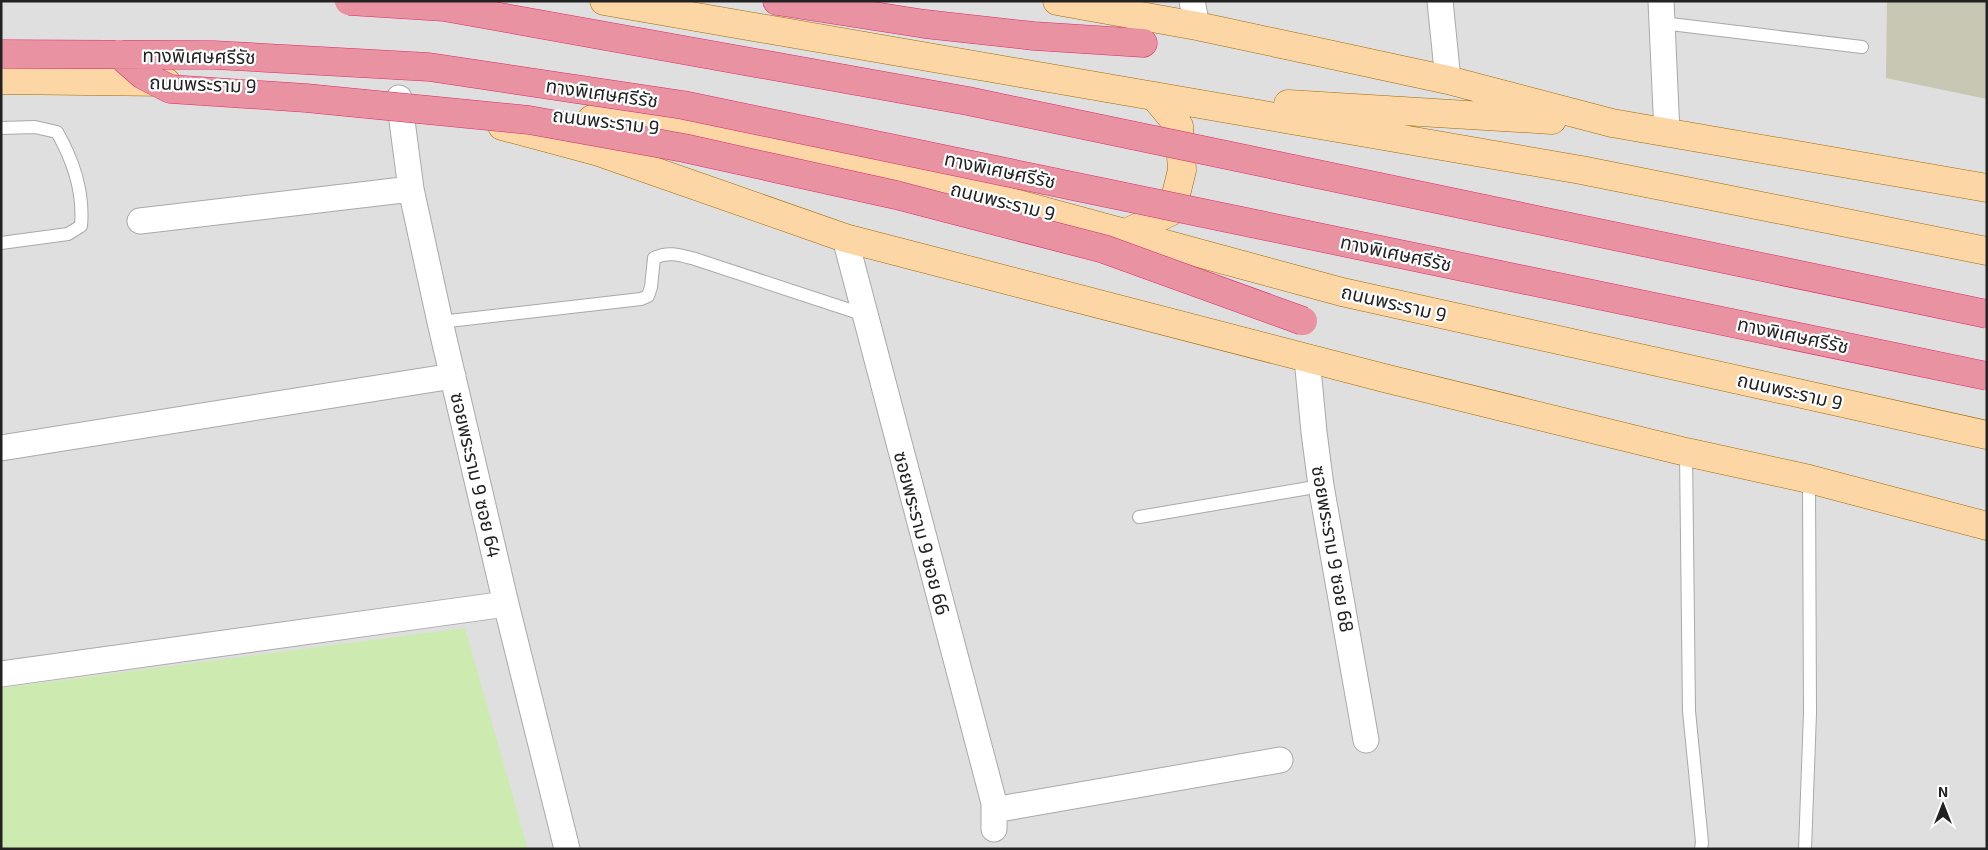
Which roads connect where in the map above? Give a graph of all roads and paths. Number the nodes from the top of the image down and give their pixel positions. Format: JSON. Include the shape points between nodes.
{"nodes":[{"id":1,"x":349,"y":1,"type":"edge"},
{"id":2,"x":604,"y":1,"type":"edge"},
{"id":3,"x":777,"y":1,"type":"edge"},
{"id":4,"x":1057,"y":1,"type":"edge"},
{"id":5,"x":1440,"y":1,"type":"edge"},
{"id":6,"x":1662,"y":12,"type":"edge"},
{"id":7,"x":1195,"y":14,"type":"edge"},
{"id":8,"x":1143,"y":43,"type":"dead end"},
{"id":9,"x":1862,"y":47,"type":"dead end"},
{"id":10,"x":1,"y":54,"type":"edge"},
{"id":11,"x":119,"y":54,"type":"junction"},
{"id":12,"x":1,"y":80,"type":"edge"},
{"id":13,"x":1448,"y":80,"type":"junction"},
{"id":14,"x":394,"y":96,"type":"junction"},
{"id":15,"x":1154,"y":96,"type":"junction"},
{"id":16,"x":1612,"y":123,"type":"junction"},
{"id":17,"x":1,"y":128,"type":"edge"},
{"id":18,"x":1667,"y":132,"type":"junction"},
{"id":19,"x":1987,"y":188,"type":"edge"},
{"id":20,"x":411,"y":189,"type":"junction"},
{"id":21,"x":140,"y":221,"type":"dead end"},
{"id":22,"x":1126,"y":233,"type":"junction"},
{"id":23,"x":845,"y":238,"type":"junction"},
{"id":24,"x":1,"y":243,"type":"edge"},
{"id":25,"x":1987,"y":251,"type":"edge"},
{"id":26,"x":1987,"y":314,"type":"edge"},
{"id":27,"x":865,"y":315,"type":"junction"},
{"id":28,"x":1303,"y":321,"type":"dead end"},
{"id":29,"x":440,"y":322,"type":"junction"},
{"id":30,"x":1307,"y":358,"type":"junction"},
{"id":31,"x":453,"y":376,"type":"junction"},
{"id":32,"x":1987,"y":376,"type":"edge"},
{"id":33,"x":1987,"y":435,"type":"edge"},
{"id":34,"x":1,"y":448,"type":"edge"},
{"id":35,"x":1686,"y":452,"type":"junction"},
{"id":36,"x":1809,"y":479,"type":"junction"},
{"id":37,"x":1321,"y":486,"type":"junction"},
{"id":38,"x":1139,"y":517,"type":"dead end"},
{"id":39,"x":1987,"y":526,"type":"edge"},
{"id":40,"x":506,"y":604,"type":"junction"},
{"id":41,"x":1,"y":674,"type":"edge"},
{"id":42,"x":1366,"y":740,"type":"dead end"},
{"id":43,"x":1280,"y":760,"type":"dead end"},
{"id":44,"x":567,"y":849,"type":"edge"},
{"id":45,"x":1701,"y":849,"type":"edge"},
{"id":46,"x":1805,"y":849,"type":"edge"}],
"edges":[{"from":1,"to":26,"type":"highway","bridge":true,"via":[[444,7],[968,101]]},
{"from":2,"to":15,"type":"main road"},
{"from":3,"to":8,"type":"highway","via":[[925,24]]},
{"from":4,"to":7,"type":"main road"},
{"from":5,"to":13,"type":"street"},
{"from":6,"to":9,"type":"lane"},
{"from":6,"to":18,"type":"street"},
{"from":7,"to":13,"type":"main road"},
{"from":10,"to":11,"type":"highway","name":"ทางพิเศษศรีรัช","bridge":true},
{"from":11,"to":28,"type":"highway","bridge":true,"via":[[143,74],[170,88],[530,120],[684,148],[896,195],[1104,249]]},
{"from":11,"to":32,"type":"highway","name":"ทางพิเศษศรีรัช","bridge":true,"via":[[214,55],[429,67],[683,105]]},
{"from":12,"to":14,"type":"main road","name":"ถนนพระราม 9","via":[[213,82]]},
{"from":13,"to":16,"type":"main road"},
{"from":14,"to":20,"type":"street","name":"ซอยพระราม 9 ซอย 64"},
{"from":14,"to":22,"type":"main road","name":"ถนนพระราม 9","via":[[682,130],[1003,200]]},
{"from":14,"to":23,"type":"main road","via":[[599,152]]},
{"from":15,"to":16,"type":"main road"},
{"from":15,"to":22,"type":"main road","via":[[1179,126],[1182,170],[1172,211]]},
{"from":15,"to":25,"type":"main road","via":[[1581,170]]},
{"from":16,"to":18,"type":"main road"},
{"from":17,"to":24,"type":"lane","via":[[35,127],[57,132],[68,152],[82,213],[81,226],[68,234]]},
{"from":18,"to":19,"type":"main road"},
{"from":20,"to":21,"type":"street"},
{"from":20,"to":29,"type":"street","name":"ซอยพระราม 9 ซอย 64"},
{"from":22,"to":33,"type":"main road","name":"ถนนพระราม 9","via":[[1342,292]]},
{"from":23,"to":27,"type":"street","name":"ซอยพระราม 9 ซอย 66"},
{"from":23,"to":30,"type":"main road"},
{"from":27,"to":29,"type":"lane","via":[[695,259],[663,254],[654,258],[651,287],[648,296],[641,299]]},
{"from":27,"to":43,"type":"street","name":"ซอยพระราม 9 ซอย 66","via":[[994,803],[994,820]]},
{"from":29,"to":31,"type":"street","name":"ซอยพระราม 9 ซอย 64"},
{"from":30,"to":35,"type":"main road"},
{"from":30,"to":37,"type":"street","name":"ซอยพระราม 9 ซอย 68"},
{"from":31,"to":34,"type":"street"},
{"from":31,"to":40,"type":"street","name":"ซอยพระราม 9 ซอย 64"},
{"from":35,"to":36,"type":"main road"},
{"from":35,"to":45,"type":"lane","via":[[1689,711]]},
{"from":36,"to":39,"type":"main road"},
{"from":36,"to":46,"type":"lane","via":[[1810,713]]},
{"from":37,"to":38,"type":"lane"},
{"from":37,"to":42,"type":"street","name":"ซอยพระราม 9 ซอย 68"},
{"from":40,"to":41,"type":"street"},
{"from":40,"to":44,"type":"street","name":"ซอยพระราม 9 ซอย 64"}]}
